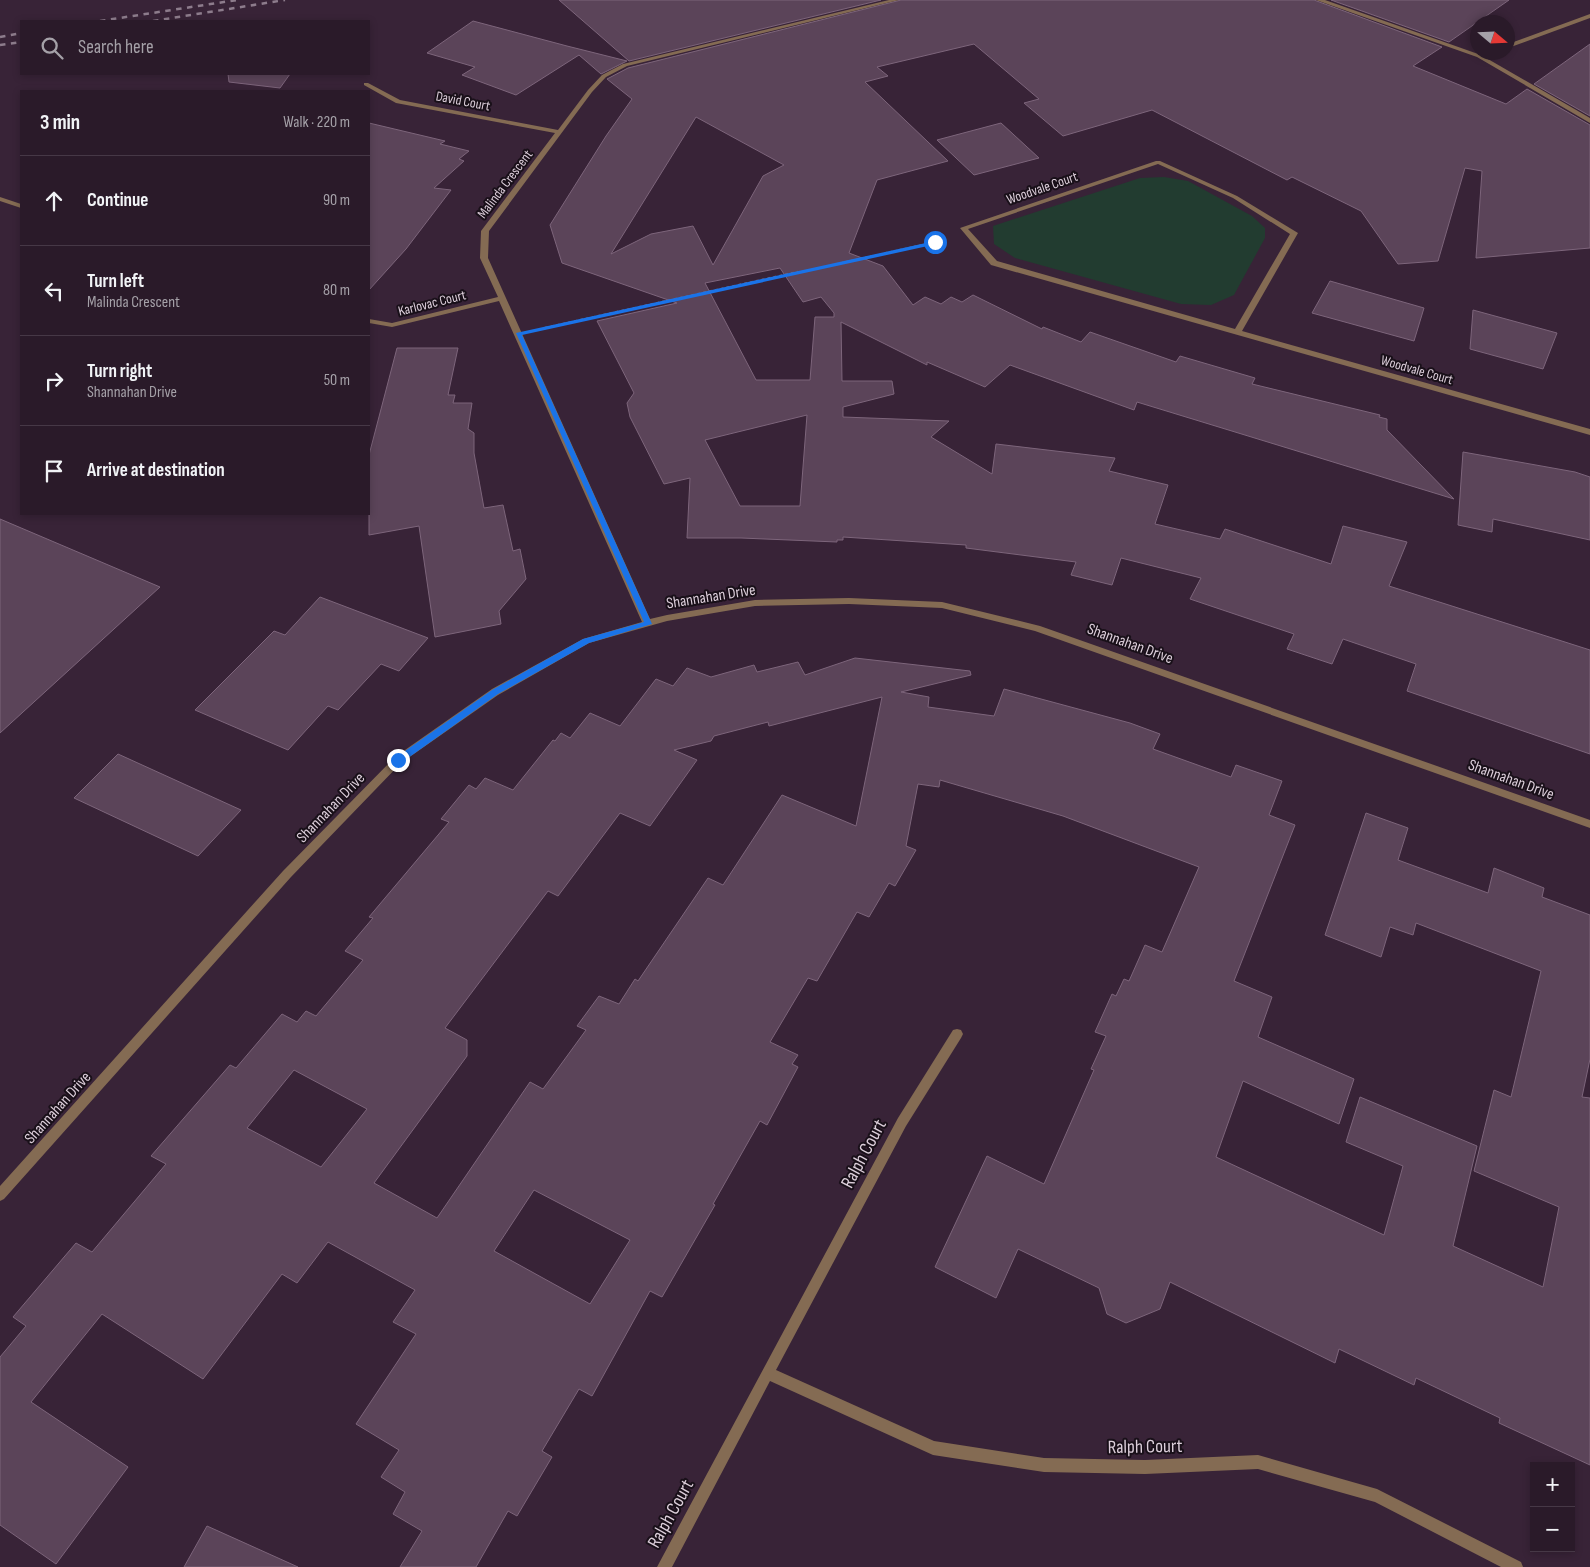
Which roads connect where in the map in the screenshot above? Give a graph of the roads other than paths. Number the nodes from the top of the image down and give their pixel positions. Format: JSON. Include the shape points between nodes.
{"nodes":[{"id":1,"x":896,"y":0,"type":"edge"},
{"id":2,"x":1319,"y":0,"type":"edge"},
{"id":3,"x":1590,"y":16,"type":"edge"},
{"id":4,"x":1515,"y":43,"type":"edge"},
{"id":5,"x":1470,"y":53,"type":"edge"},
{"id":6,"x":1486,"y":60,"type":"edge"},
{"id":7,"x":366,"y":84,"type":"dead end"},
{"id":8,"x":1590,"y":121,"type":"edge"},
{"id":9,"x":559,"y":132,"type":"junction"},
{"id":10,"x":0,"y":199,"type":"edge"},
{"id":11,"x":20,"y":206,"type":"edge"},
{"id":12,"x":502,"y":298,"type":"junction"},
{"id":13,"x":370,"y":321,"type":"edge"},
{"id":14,"x":1237,"y":332,"type":"junction"},
{"id":15,"x":1590,"y":432,"type":"edge"},
{"id":16,"x":648,"y":624,"type":"junction"},
{"id":17,"x":1590,"y":824,"type":"edge"},
{"id":18,"x":957,"y":1034,"type":"dead end"},
{"id":19,"x":0,"y":1195,"type":"edge"},
{"id":20,"x":769,"y":1374,"type":"junction"},
{"id":21,"x":664,"y":1567,"type":"edge"},
{"id":22,"x":1516,"y":1567,"type":"edge"}],
"edges":[{"from":1,"to":9,"type":"street","name":"Malinda Crescent","via":[[625,65],[604,76]]},
{"from":2,"to":5,"type":"street"},
{"from":3,"to":4,"type":"street"},
{"from":6,"to":8,"type":"street"},
{"from":7,"to":9,"type":"street","name":"David Court","via":[[398,102]]},
{"from":9,"to":12,"type":"street","name":"Malinda Crescent","via":[[485,231],[484,258]]},
{"from":10,"to":11,"type":"street"},
{"from":12,"to":13,"type":"street","name":"Karlovac Court","via":[[392,325]]},
{"from":12,"to":16,"type":"street","name":"Malinda Crescent"},
{"from":14,"to":14,"type":"street","name":"Woodvale Court","via":[[994,263],[964,228],[1158,162],[1235,197],[1294,233]]},
{"from":14,"to":15,"type":"street","name":"Woodvale Court"},
{"from":16,"to":17,"type":"street","name":"Shannahan Drive","via":[[755,604],[849,601],[942,605],[1037,628]]},
{"from":16,"to":19,"type":"street","name":"Shannahan Drive","via":[[586,641],[495,692],[398,760],[286,874]]},
{"from":18,"to":20,"type":"street","name":"Ralph Court","via":[[902,1122]]},
{"from":20,"to":21,"type":"street","name":"Ralph Court"},
{"from":20,"to":22,"type":"street","name":"Ralph Court","via":[[934,1448],[1044,1465],[1145,1467],[1258,1462],[1377,1496]]}]}
